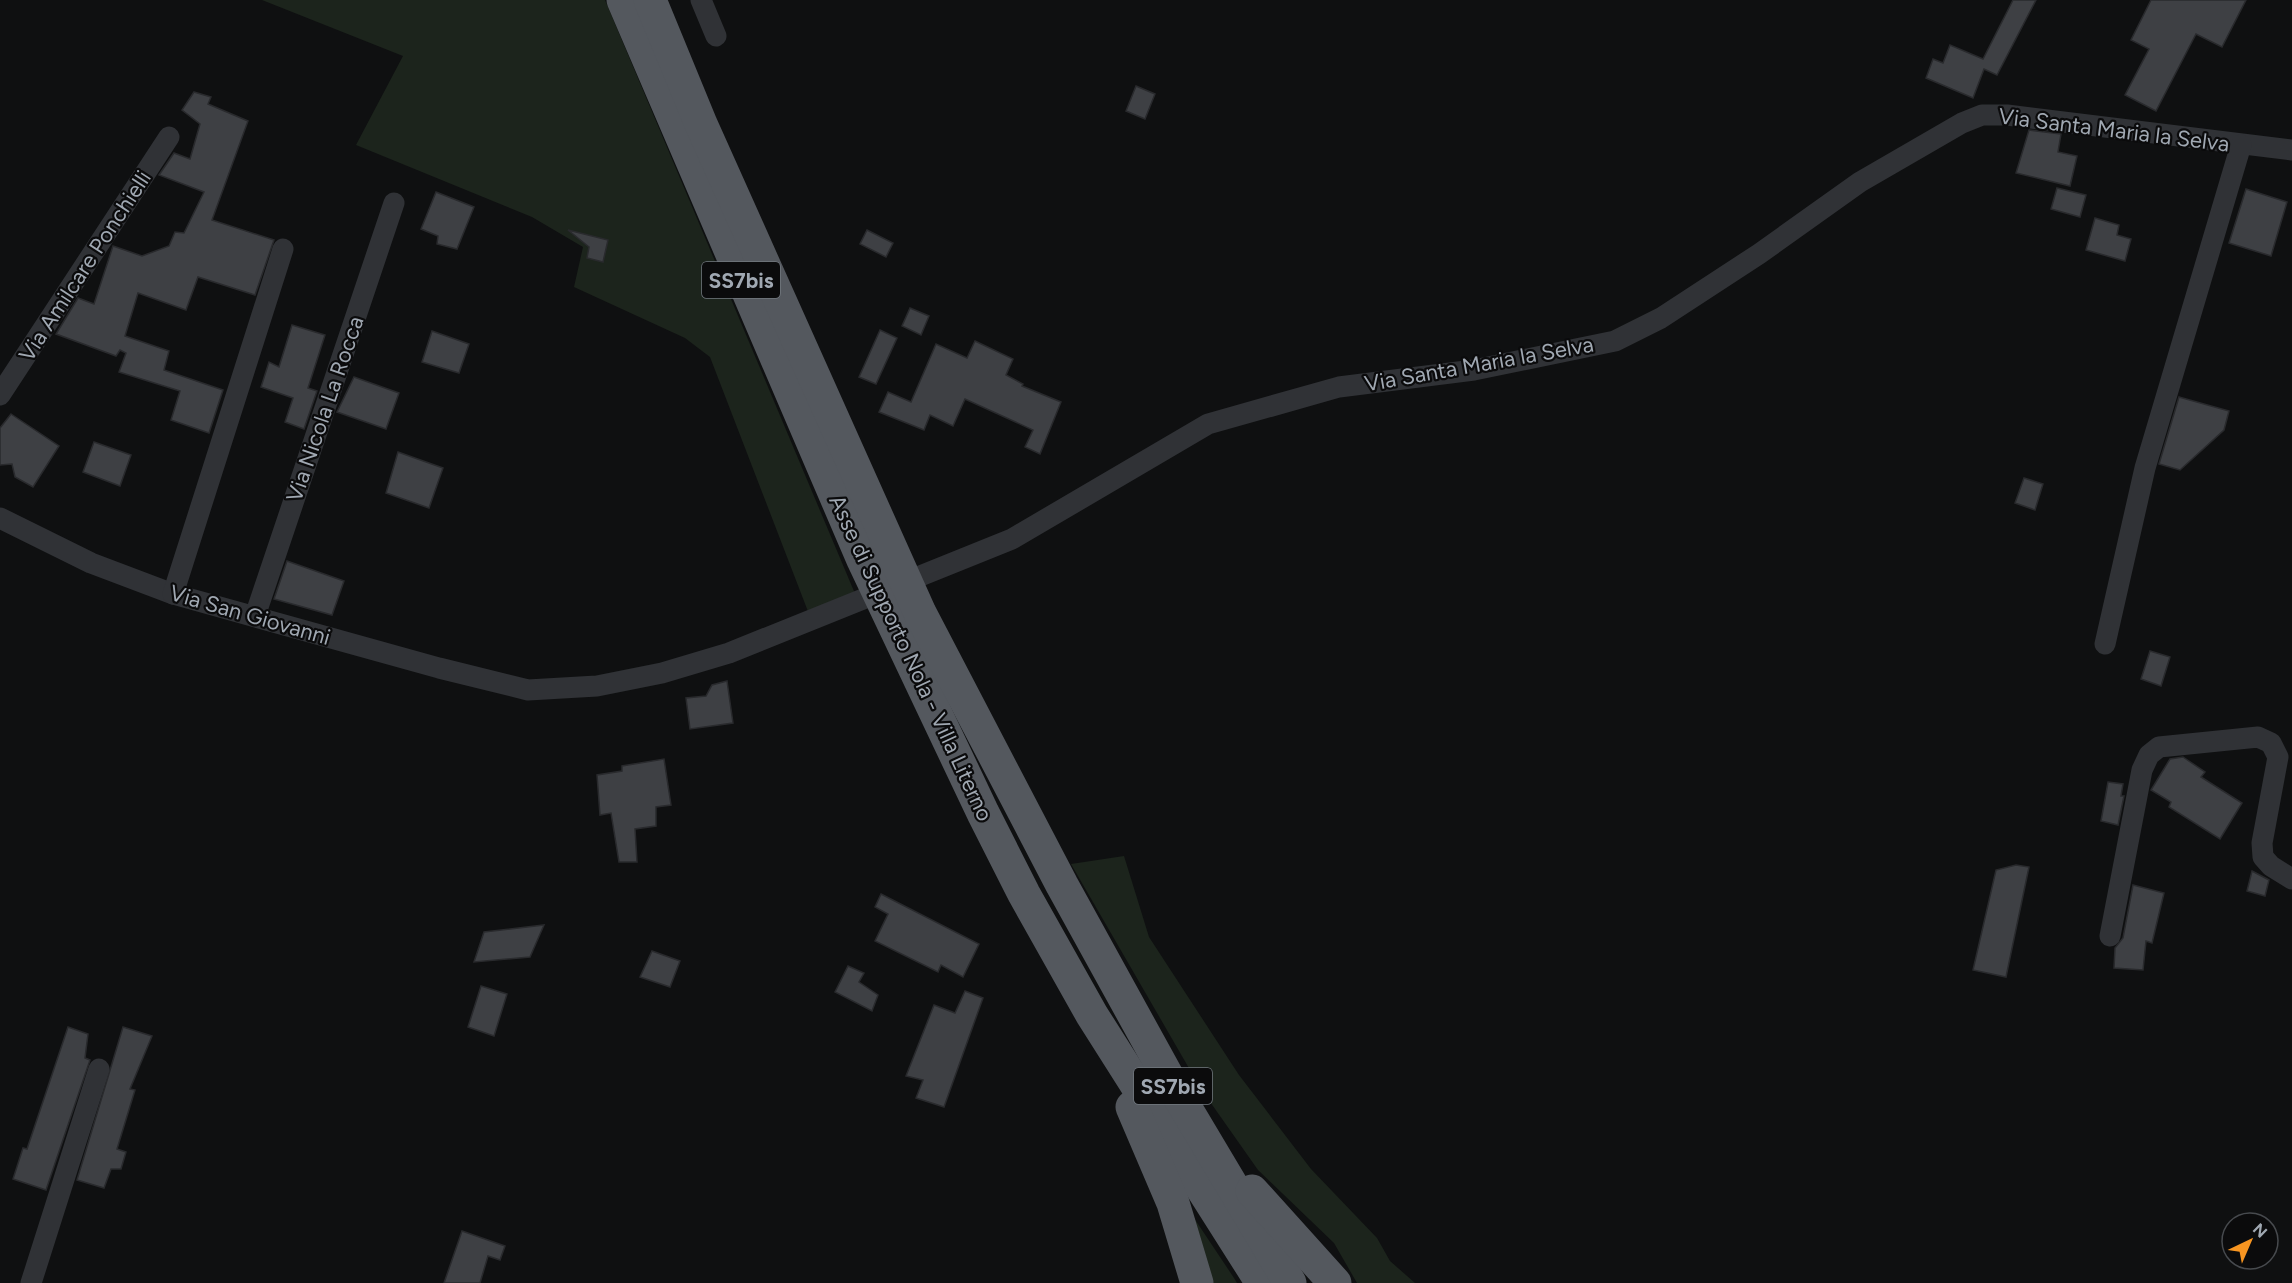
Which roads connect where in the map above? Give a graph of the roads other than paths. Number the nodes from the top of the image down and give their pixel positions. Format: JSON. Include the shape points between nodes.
{"nodes":[{"id":1,"x":623,"y":0,"type":"edge"},
{"id":2,"x":650,"y":0,"type":"edge"},
{"id":3,"x":701,"y":0,"type":"edge"},
{"id":4,"x":716,"y":36,"type":"dead end"},
{"id":5,"x":169,"y":137,"type":"dead end"},
{"id":6,"x":2241,"y":145,"type":"junction"},
{"id":7,"x":2292,"y":150,"type":"edge"},
{"id":8,"x":394,"y":203,"type":"dead end"},
{"id":9,"x":283,"y":249,"type":"dead end"},
{"id":10,"x":0,"y":395,"type":"edge"},
{"id":11,"x":0,"y":518,"type":"edge"},
{"id":12,"x":876,"y":554,"type":"junction"},
{"id":13,"x":173,"y":594,"type":"junction"},
{"id":14,"x":255,"y":616,"type":"junction"},
{"id":15,"x":906,"y":619,"type":"junction"},
{"id":16,"x":2105,"y":644,"type":"dead end"},
{"id":17,"x":509,"y":685,"type":"joint"},
{"id":18,"x":2292,"y":879,"type":"edge"},
{"id":19,"x":2110,"y":936,"type":"dead end"},
{"id":20,"x":1092,"y":1015,"type":"junction"},
{"id":21,"x":99,"y":1069,"type":"dead end"},
{"id":22,"x":1175,"y":1089,"type":"junction"},
{"id":23,"x":31,"y":1283,"type":"edge"},
{"id":24,"x":1197,"y":1283,"type":"edge"},
{"id":25,"x":1262,"y":1283,"type":"edge"},
{"id":26,"x":1290,"y":1283,"type":"edge"},
{"id":27,"x":1335,"y":1283,"type":"edge"}],
"edges":[{"from":1,"to":12,"type":"highway","name":"Asse di Supporto Nola - Villa Literno","number":"SS7bis"},
{"from":2,"to":12,"type":"highway","name":"Asse di Supporto Nola - Villa Literno","number":"SS7bis"},
{"from":3,"to":4,"type":"street"},
{"from":5,"to":10,"type":"street","name":"Via Amilcare Ponchielli"},
{"from":6,"to":7,"type":"street","name":"Via Santa Maria la Selva"},
{"from":6,"to":16,"type":"street","name":"Via Santa Maria la Selva","via":[[2145,468]]},
{"from":6,"to":17,"type":"street","name":"Via Santa Maria la Selva","via":[[1982,115],[1860,182],[1661,318],[1615,341],[1474,370],[1339,387],[1208,424],[1012,539],[729,653],[662,673],[597,686],[528,690]]},
{"from":8,"to":14,"type":"street","name":"Via Nicola La Rocca"},
{"from":9,"to":13,"type":"street"},
{"from":11,"to":13,"type":"street","name":"Via San Giovanni","via":[[91,563]]},
{"from":12,"to":15,"type":"highway","name":"Asse di Supporto Nola - Villa Literno","number":"SS7bis"},
{"from":13,"to":14,"type":"street","name":"Via San Giovanni"},
{"from":14,"to":17,"type":"street","name":"Via San Giovanni"},
{"from":15,"to":20,"type":"highway","name":"Asse di Supporto Nola - Villa Literno","number":"SS7bis","via":[[983,813]]},
{"from":15,"to":22,"type":"highway","name":"Asse di Supporto Nola - Villa Literno","number":"SS7bis","via":[[1020,802]]},
{"from":18,"to":19,"type":"street","via":[[2263,857],[2262,843],[2278,757],[2271,743],[2258,737],[2159,747],[2149,755],[2142,770]]},
{"from":20,"to":24,"type":"highway","via":[[1173,1203]]},
{"from":20,"to":25,"type":"highway","name":"Asse di Supporto Nola - Villa Literno","number":"SS7bis"},
{"from":21,"to":23,"type":"street"},
{"from":22,"to":26,"type":"highway","name":"Asse di Supporto Nola - Villa Literno","number":"SS7bis"},
{"from":22,"to":27,"type":"highway","via":[[1241,1178]]}]}
